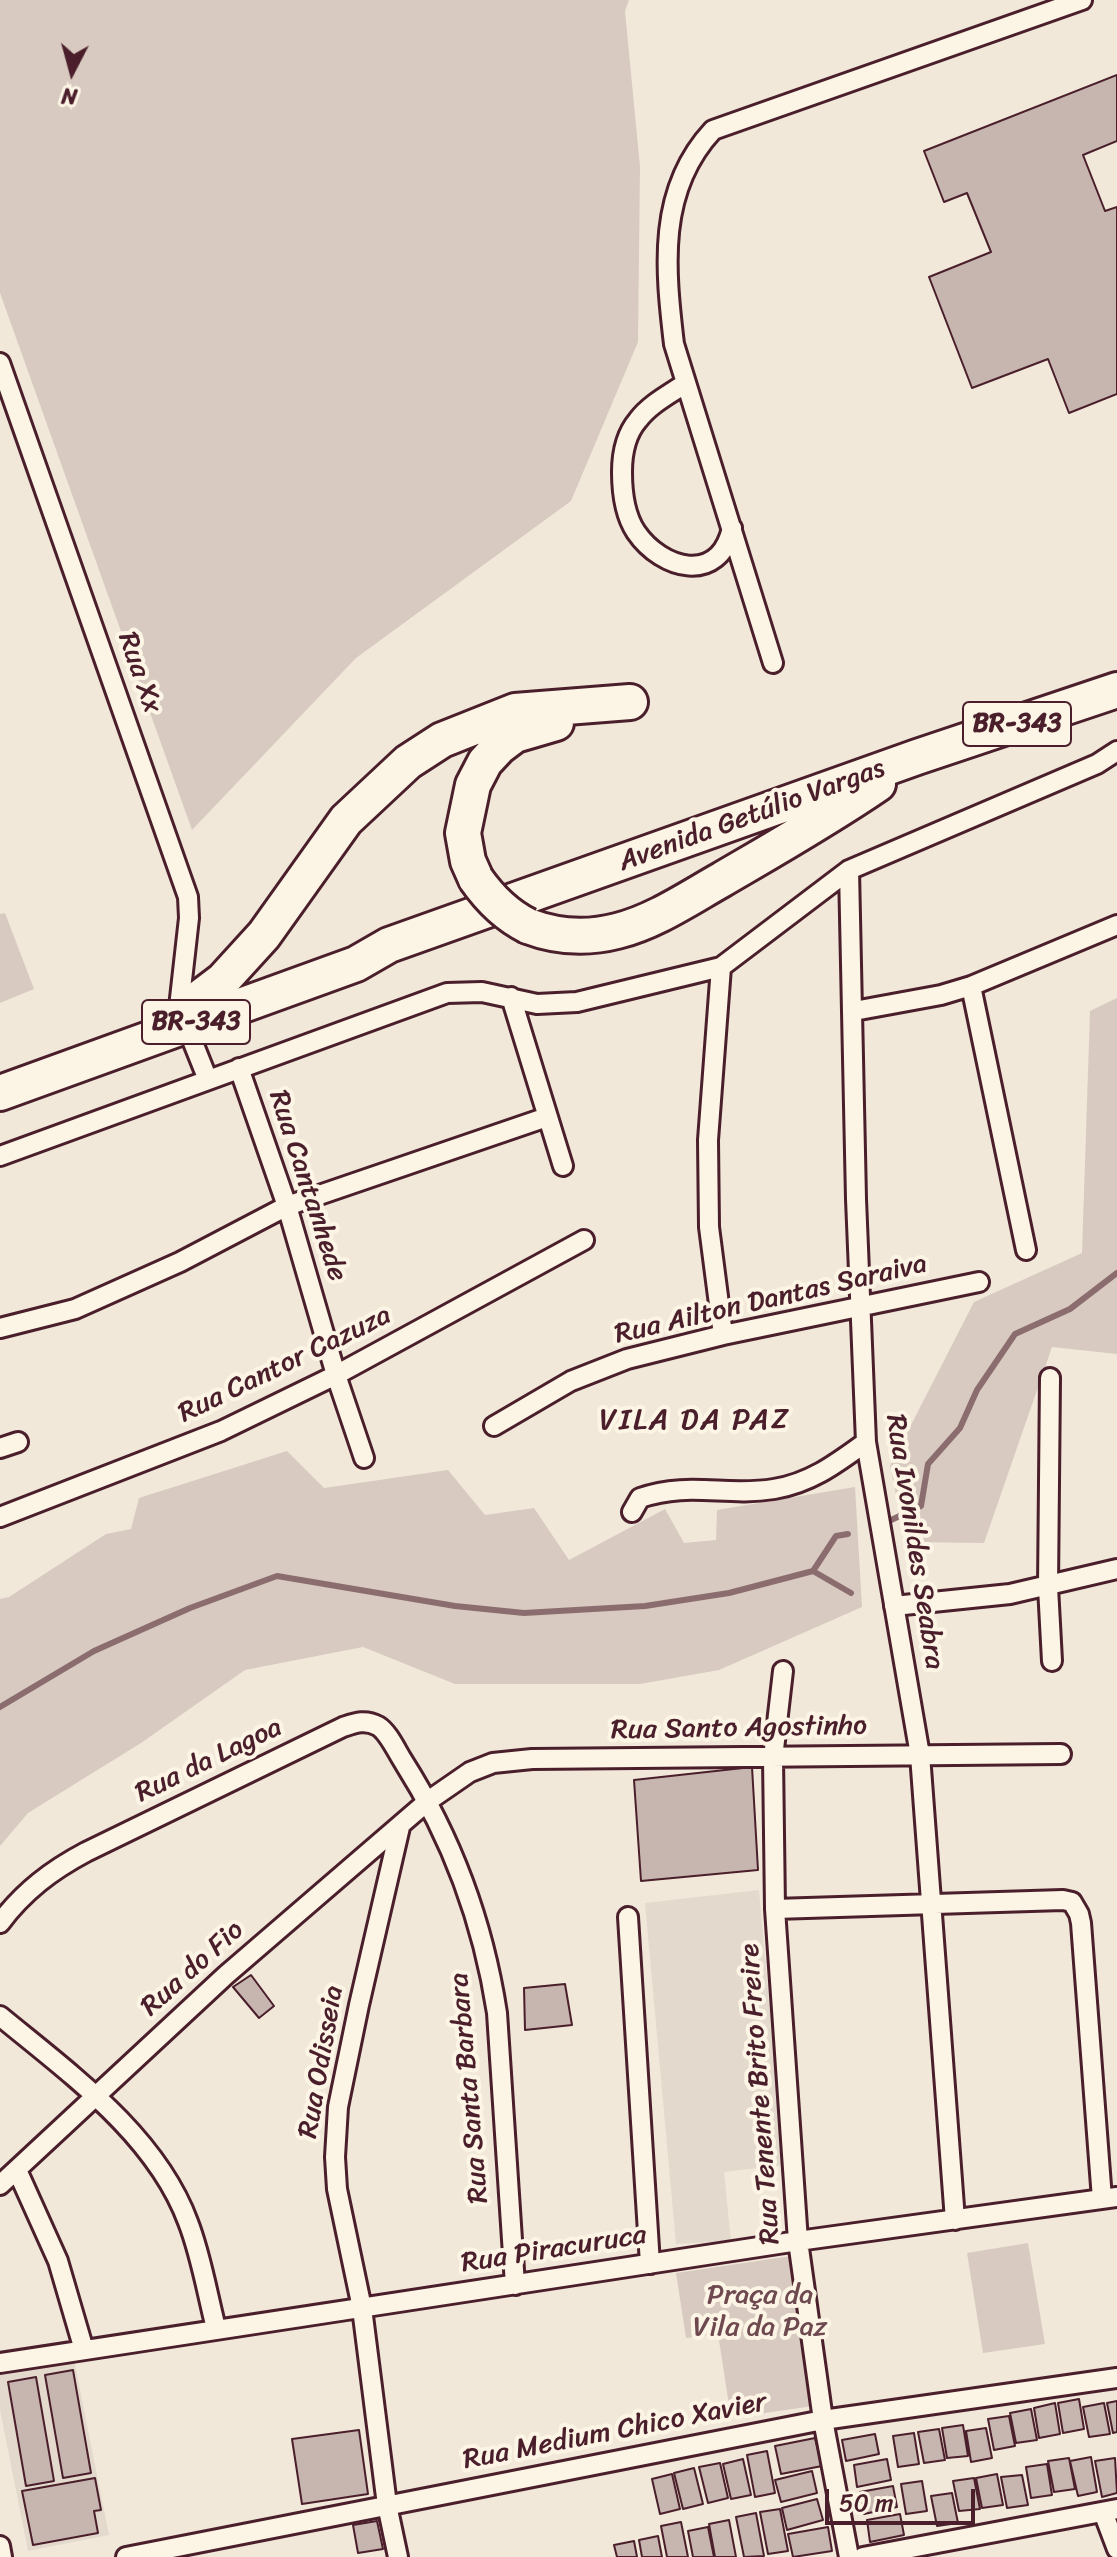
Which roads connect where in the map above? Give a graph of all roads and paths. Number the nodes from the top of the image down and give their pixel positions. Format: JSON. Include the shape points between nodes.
{"nodes":[{"id":1,"x":1082,"y":0,"type":"edge"},
{"id":2,"x":0,"y":363,"type":"edge"},
{"id":3,"x":686,"y":383,"type":"junction"},
{"id":4,"x":732,"y":528,"type":"junction"},
{"id":5,"x":773,"y":663,"type":"dead end"},
{"id":6,"x":1117,"y":690,"type":"edge"},
{"id":7,"x":1117,"y":751,"type":"edge"},
{"id":8,"x":917,"y":757,"type":"junction"},
{"id":9,"x":849,"y":870,"type":"junction"},
{"id":10,"x":1117,"y":925,"type":"edge"},
{"id":11,"x":721,"y":967,"type":"junction"},
{"id":12,"x":971,"y":986,"type":"junction"},
{"id":13,"x":511,"y":997,"type":"junction"},
{"id":14,"x":854,"y":1011,"type":"junction"},
{"id":15,"x":187,"y":1012,"type":"junction"},
{"id":16,"x":0,"y":1068,"type":"edge"},
{"id":17,"x":239,"y":1068,"type":"junction"},
{"id":18,"x":208,"y":1080,"type":"junction"},
{"id":19,"x":0,"y":1093,"type":"edge"},
{"id":20,"x":547,"y":1117,"type":"junction"},
{"id":21,"x":0,"y":1156,"type":"edge"},
{"id":22,"x":563,"y":1166,"type":"dead end"},
{"id":23,"x":287,"y":1206,"type":"junction"},
{"id":24,"x":584,"y":1240,"type":"dead end"},
{"id":25,"x":1026,"y":1250,"type":"dead end"},
{"id":26,"x":979,"y":1282,"type":"dead end"},
{"id":27,"x":861,"y":1305,"type":"junction"},
{"id":28,"x":0,"y":1328,"type":"edge"},
{"id":29,"x":723,"y":1335,"type":"junction"},
{"id":30,"x":336,"y":1375,"type":"junction"},
{"id":31,"x":1050,"y":1378,"type":"dead end"},
{"id":32,"x":494,"y":1426,"type":"dead end"},
{"id":33,"x":18,"y":1442,"type":"dead end"},
{"id":34,"x":866,"y":1442,"type":"junction"},
{"id":35,"x":0,"y":1448,"type":"edge"},
{"id":36,"x":364,"y":1458,"type":"dead end"},
{"id":37,"x":632,"y":1512,"type":"dead end"},
{"id":38,"x":0,"y":1517,"type":"edge"},
{"id":39,"x":1117,"y":1569,"type":"edge"},
{"id":40,"x":1048,"y":1587,"type":"junction"},
{"id":41,"x":894,"y":1606,"type":"junction"},
{"id":42,"x":1052,"y":1661,"type":"dead end"},
{"id":43,"x":783,"y":1671,"type":"dead end"},
{"id":44,"x":1061,"y":1754,"type":"dead end"},
{"id":45,"x":920,"y":1755,"type":"junction"},
{"id":46,"x":773,"y":1758,"type":"junction"},
{"id":47,"x":428,"y":1801,"type":"junction"},
{"id":48,"x":400,"y":1827,"type":"junction"},
{"id":49,"x":930,"y":1905,"type":"junction"},
{"id":50,"x":775,"y":1909,"type":"junction"},
{"id":51,"x":628,"y":1917,"type":"dead end"},
{"id":52,"x":0,"y":1923,"type":"edge"},
{"id":53,"x":0,"y":2016,"type":"edge"},
{"id":54,"x":97,"y":2096,"type":"junction"},
{"id":55,"x":17,"y":2170,"type":"junction"},
{"id":56,"x":0,"y":2185,"type":"edge"},
{"id":57,"x":1109,"y":2198,"type":"edge"},
{"id":58,"x":955,"y":2220,"type":"junction"},
{"id":59,"x":798,"y":2241,"type":"junction"},
{"id":60,"x":650,"y":2264,"type":"junction"},
{"id":61,"x":515,"y":2285,"type":"junction"},
{"id":62,"x":362,"y":2308,"type":"junction"},
{"id":63,"x":216,"y":2328,"type":"junction"},
{"id":64,"x":84,"y":2350,"type":"junction"},
{"id":65,"x":0,"y":2363,"type":"edge"},
{"id":66,"x":1117,"y":2378,"type":"edge"},
{"id":67,"x":823,"y":2420,"type":"junction"},
{"id":68,"x":387,"y":2505,"type":"junction"},
{"id":69,"x":1110,"y":2510,"type":"edge"},
{"id":70,"x":0,"y":2546,"type":"edge"},
{"id":71,"x":1117,"y":2549,"type":"edge"},
{"id":72,"x":2,"y":2557,"type":"edge"},
{"id":73,"x":126,"y":2557,"type":"edge"},
{"id":74,"x":398,"y":2557,"type":"edge"},
{"id":75,"x":849,"y":2557,"type":"edge"},
{"id":76,"x":863,"y":2557,"type":"edge"}],
"edges":[{"from":1,"to":3,"type":"street","via":[[713,130],[678,181],[667,244],[673,331]]},
{"from":2,"to":15,"type":"street","name":"Rua Xx","via":[[188,897]]},
{"from":3,"to":4,"type":"street"},
{"from":3,"to":4,"type":"street","via":[[649,407],[632,427],[622,464],[628,515],[654,553],[682,566],[698,566],[722,553]]},
{"from":4,"to":5,"type":"street"},
{"from":6,"to":8,"type":"highway","name":"Avenida Getúlio Vargas","number":"BR-343"},
{"from":7,"to":9,"type":"street"},
{"from":8,"to":15,"type":"highway","name":"Avenida Getúlio Vargas","number":"BR-343","via":[[389,945],[350,946]]},
{"from":8,"to":15,"type":"highway","bridge":true,"via":[[832,816],[669,910],[619,931],[578,937],[548,934],[512,918],[476,879],[463,833],[473,785],[485,762],[515,735],[630,702],[515,711],[442,740],[408,762],[346,820],[264,935]]},
{"from":9,"to":11,"type":"street"},
{"from":9,"to":14,"type":"street","name":"Rua Ivonildes Seabra"},
{"from":10,"to":12,"type":"street"},
{"from":11,"to":13,"type":"street","via":[[577,1002],[537,1004]]},
{"from":11,"to":29,"type":"street","via":[[708,1140],[709,1227]]},
{"from":12,"to":14,"type":"street"},
{"from":12,"to":25,"type":"street"},
{"from":13,"to":17,"type":"street","via":[[447,993]]},
{"from":13,"to":20,"type":"street"},
{"from":14,"to":27,"type":"street","name":"Rua Ivonildes Seabra"},
{"from":15,"to":16,"type":"highway","name":"Avenida Getúlio Vargas","number":"BR-343"},
{"from":15,"to":18,"type":"street"},
{"from":15,"to":19,"type":"highway","name":"Avenida Getúlio Vargas","number":"BR-343"},
{"from":17,"to":18,"type":"street"},
{"from":17,"to":23,"type":"street","name":"Rua Cantanhede"},
{"from":18,"to":21,"type":"street"},
{"from":20,"to":22,"type":"street"},
{"from":20,"to":23,"type":"street"},
{"from":23,"to":28,"type":"street","via":[[75,1309]]},
{"from":23,"to":30,"type":"street","name":"Rua Cantanhede"},
{"from":24,"to":30,"type":"street","name":"Rua Cantor Cazuza"},
{"from":26,"to":27,"type":"street","name":"Rua Ailton Dantas Saraiva"},
{"from":27,"to":29,"type":"street","name":"Rua Ailton Dantas Saraiva"},
{"from":27,"to":34,"type":"street","name":"Rua Ivonildes Seabra"},
{"from":29,"to":32,"type":"street","name":"Rua Ailton Dantas Saraiva","via":[[627,1359],[571,1381]]},
{"from":30,"to":36,"type":"street","name":"Rua Cantanhede"},
{"from":30,"to":38,"type":"street","name":"Rua Cantor Cazuza","via":[[221,1431]]},
{"from":31,"to":40,"type":"street"},
{"from":33,"to":35,"type":"street"},
{"from":34,"to":37,"type":"street","via":[[829,1470],[797,1484],[753,1491],[663,1490],[640,1498]]},
{"from":34,"to":41,"type":"street","name":"Rua Ivonildes Seabra"},
{"from":39,"to":40,"type":"street"},
{"from":40,"to":41,"type":"street"},
{"from":40,"to":42,"type":"street"},
{"from":41,"to":45,"type":"street","name":"Rua Ivonildes Seabra"},
{"from":43,"to":46,"type":"street","name":"Rua Tenente Brito Freire"},
{"from":44,"to":45,"type":"street","name":"Rua Santo Agostinho"},
{"from":45,"to":46,"type":"street","name":"Rua Santo Agostinho"},
{"from":45,"to":49,"type":"street","name":"Rua Ivonildes Seabra"},
{"from":46,"to":47,"type":"street","name":"Rua Santo Agostinho","via":[[493,1763]]},
{"from":46,"to":50,"type":"street","name":"Rua Tenente Brito Freire"},
{"from":47,"to":48,"type":"street","name":"Rua do Fio"},
{"from":47,"to":52,"type":"street","name":"Rua da Lagoa","via":[[381,1727],[358,1722],[55,1868]]},
{"from":47,"to":61,"type":"street","name":"Rua Santa Barbara","via":[[465,1883],[490,1970]]},
{"from":48,"to":54,"type":"street","name":"Rua do Fio","via":[[226,1975]]},
{"from":48,"to":62,"type":"street","name":"Rua Odisseia","via":[[338,2107],[337,2189]]},
{"from":49,"to":50,"type":"street"},
{"from":49,"to":57,"type":"street","via":[[1063,1900],[1076,1908]]},
{"from":49,"to":58,"type":"street","name":"Rua Ivonildes Seabra"},
{"from":50,"to":59,"type":"street","name":"Rua Tenente Brito Freire"},
{"from":51,"to":60,"type":"street"},
{"from":53,"to":54,"type":"street"},
{"from":54,"to":55,"type":"street","name":"Rua do Fio"},
{"from":54,"to":63,"type":"street","via":[[160,2167],[188,2221]]},
{"from":55,"to":56,"type":"street","name":"Rua do Fio"},
{"from":55,"to":64,"type":"street","via":[[58,2261]]},
{"from":57,"to":58,"type":"street","name":"Rua Piracuruca"},
{"from":58,"to":59,"type":"street","name":"Rua Piracuruca"},
{"from":59,"to":60,"type":"street","name":"Rua Piracuruca"},
{"from":59,"to":67,"type":"street","name":"Rua Tenente Brito Freire"},
{"from":60,"to":61,"type":"street","name":"Rua Piracuruca"},
{"from":61,"to":62,"type":"street","name":"Rua Piracuruca"},
{"from":62,"to":63,"type":"street","name":"Rua Piracuruca"},
{"from":62,"to":68,"type":"street","name":"Rua Odisseia"},
{"from":63,"to":64,"type":"street","name":"Rua Piracuruca"},
{"from":64,"to":65,"type":"street","name":"Rua Piracuruca"},
{"from":66,"to":67,"type":"street","name":"Rua Medium Chico Xavier"},
{"from":67,"to":68,"type":"street","name":"Rua Medium Chico Xavier"},
{"from":67,"to":75,"type":"street","name":"Rua Tenente Brito Freire"},
{"from":68,"to":73,"type":"street","name":"Rua Medium Chico Xavier"},
{"from":68,"to":74,"type":"street","name":"Rua Odisseia"},
{"from":69,"to":71,"type":"street"},
{"from":69,"to":76,"type":"street"},
{"from":70,"to":72,"type":"street"}]}
